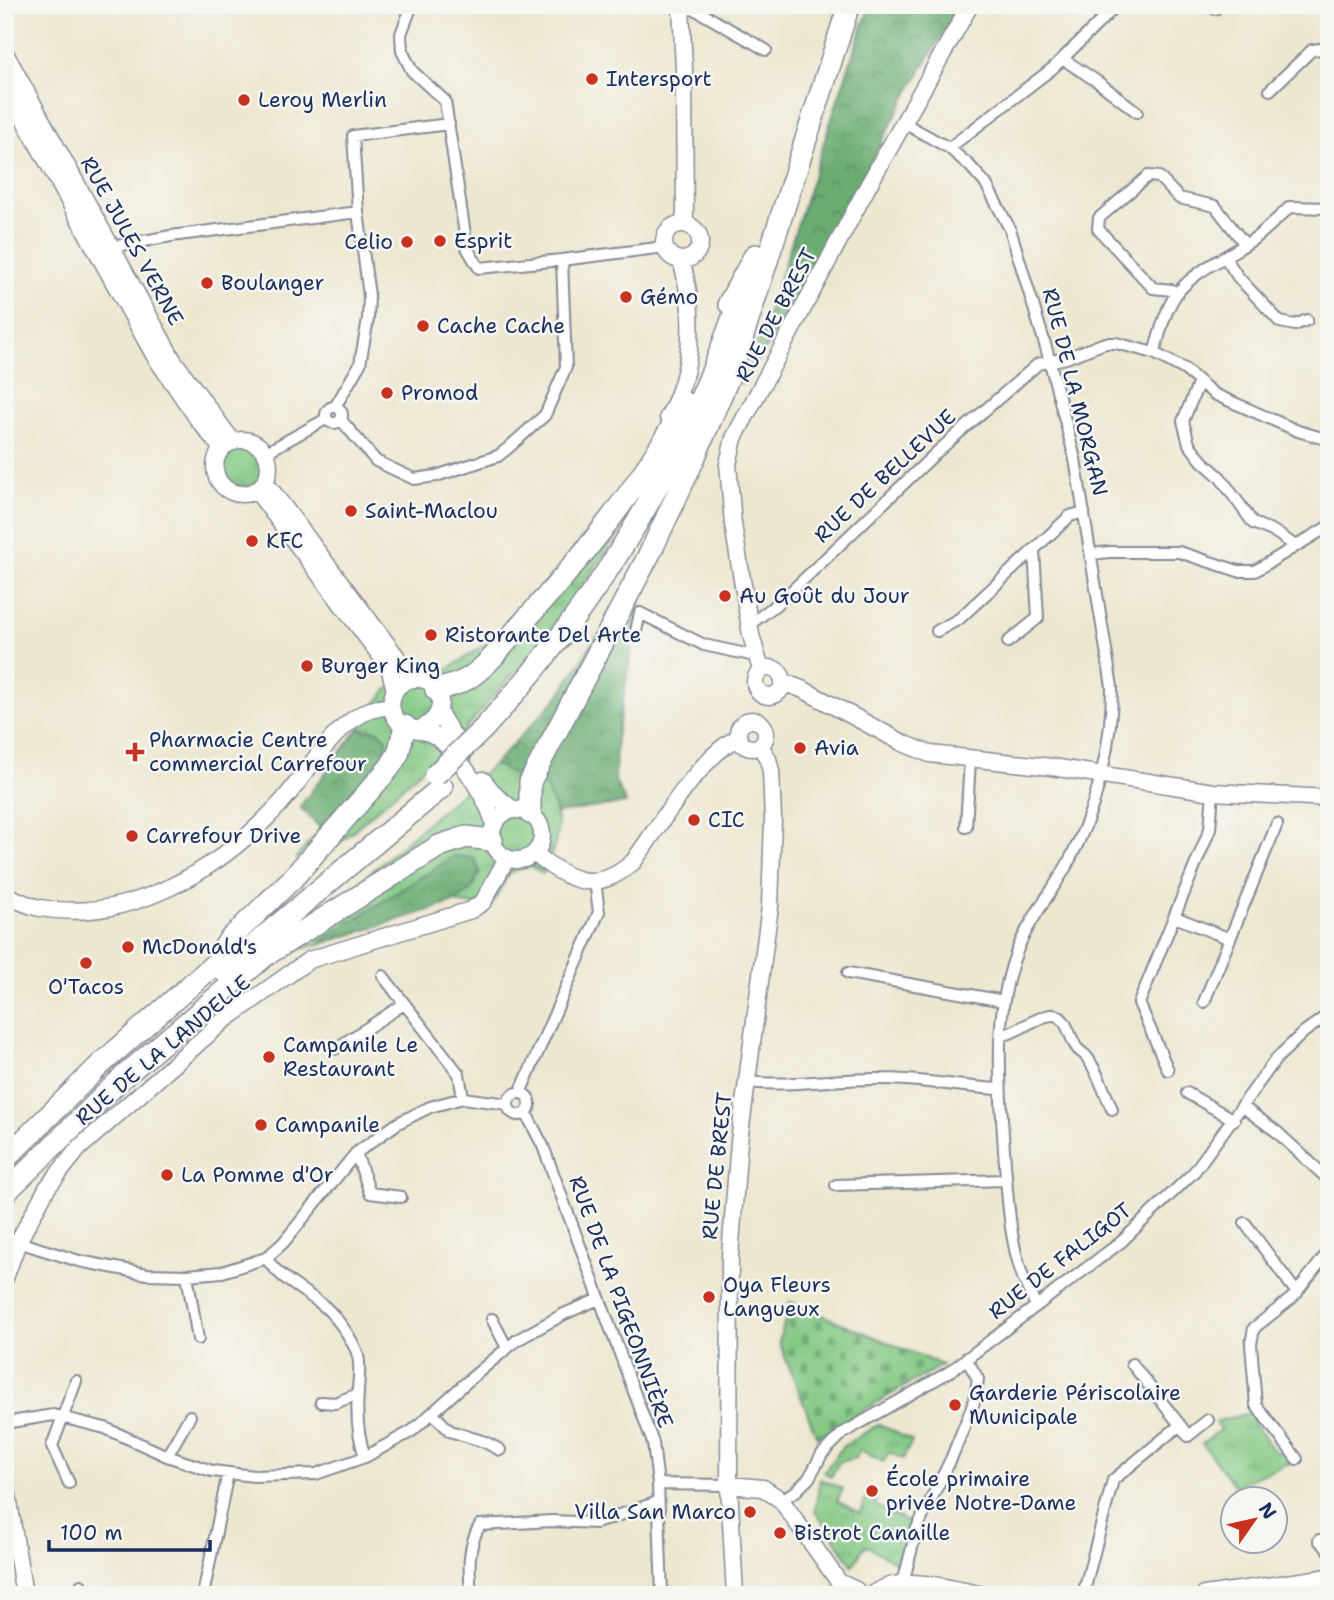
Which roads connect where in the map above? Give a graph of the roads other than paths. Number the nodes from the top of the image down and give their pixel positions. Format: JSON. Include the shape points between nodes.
{"nodes":[{"id":1,"x":412,"y":5,"type":"edge"},
{"id":2,"x":835,"y":5,"type":"edge"},
{"id":3,"x":849,"y":5,"type":"edge"},
{"id":4,"x":970,"y":5,"type":"edge"},
{"id":5,"x":1117,"y":5,"type":"edge"},
{"id":6,"x":681,"y":6,"type":"edge"},
{"id":7,"x":1329,"y":48,"type":"edge"},
{"id":8,"x":766,"y":50,"type":"dead end"},
{"id":9,"x":5,"y":53,"type":"edge"},
{"id":10,"x":1063,"y":59,"type":"junction"},
{"id":11,"x":5,"y":85,"type":"edge"},
{"id":12,"x":1270,"y":90,"type":"dead end"},
{"id":13,"x":1137,"y":112,"type":"dead end"},
{"id":14,"x":904,"y":122,"type":"junction"},
{"id":15,"x":449,"y":124,"type":"junction"},
{"id":16,"x":949,"y":148,"type":"junction"},
{"id":17,"x":1329,"y":208,"type":"edge"},
{"id":18,"x":358,"y":212,"type":"junction"},
{"id":19,"x":685,"y":224,"type":"junction"},
{"id":20,"x":1244,"y":243,"type":"junction"},
{"id":21,"x":111,"y":247,"type":"junction"},
{"id":22,"x":665,"y":247,"type":"junction"},
{"id":23,"x":755,"y":255,"type":"junction"},
{"id":24,"x":1225,"y":257,"type":"junction"},
{"id":25,"x":562,"y":260,"type":"junction"},
{"id":26,"x":681,"y":260,"type":"junction"},
{"id":27,"x":1177,"y":293,"type":"junction"},
{"id":28,"x":1307,"y":320,"type":"dead end"},
{"id":29,"x":1154,"y":353,"type":"junction"},
{"id":30,"x":1049,"y":360,"type":"junction"},
{"id":31,"x":733,"y":367,"type":"junction"},
{"id":32,"x":1199,"y":382,"type":"junction"},
{"id":33,"x":335,"y":407,"type":"junction"},
{"id":34,"x":326,"y":419,"type":"junction"},
{"id":35,"x":341,"y":420,"type":"junction"},
{"id":36,"x":1329,"y":440,"type":"edge"},
{"id":37,"x":227,"y":445,"type":"junction"},
{"id":38,"x":265,"y":453,"type":"junction"},
{"id":39,"x":260,"y":486,"type":"junction"},
{"id":40,"x":620,"y":503,"type":"junction"},
{"id":41,"x":1084,"y":512,"type":"junction"},
{"id":42,"x":1329,"y":526,"type":"edge"},
{"id":43,"x":1294,"y":545,"type":"junction"},
{"id":44,"x":1034,"y":550,"type":"junction"},
{"id":45,"x":1091,"y":554,"type":"junction"},
{"id":46,"x":749,"y":625,"type":"junction"},
{"id":47,"x":636,"y":631,"type":"dead end"},
{"id":48,"x":937,"y":631,"type":"dead end"},
{"id":49,"x":1008,"y":642,"type":"dead end"},
{"id":50,"x":758,"y":663,"type":"junction"},
{"id":51,"x":783,"y":682,"type":"junction"},
{"id":52,"x":427,"y":684,"type":"junction"},
{"id":53,"x":765,"y":695,"type":"junction"},
{"id":54,"x":393,"y":698,"type":"junction"},
{"id":55,"x":439,"y":713,"type":"junction"},
{"id":56,"x":755,"y":721,"type":"junction"},
{"id":57,"x":413,"y":727,"type":"junction"},
{"id":58,"x":486,"y":735,"type":"junction"},
{"id":59,"x":738,"y":738,"type":"junction"},
{"id":60,"x":760,"y":746,"type":"junction"},
{"id":61,"x":970,"y":760,"type":"junction"},
{"id":62,"x":1102,"y":768,"type":"junction"},
{"id":63,"x":438,"y":781,"type":"junction"},
{"id":64,"x":1213,"y":792,"type":"junction"},
{"id":65,"x":1329,"y":798,"type":"edge"},
{"id":66,"x":522,"y":811,"type":"junction"},
{"id":67,"x":1277,"y":824,"type":"dead end"},
{"id":68,"x":966,"y":827,"type":"dead end"},
{"id":69,"x":493,"y":832,"type":"junction"},
{"id":70,"x":534,"y":853,"type":"junction"},
{"id":71,"x":507,"y":858,"type":"junction"},
{"id":72,"x":595,"y":881,"type":"junction"},
{"id":73,"x":5,"y":895,"type":"edge"},
{"id":74,"x":1175,"y":917,"type":"junction"},
{"id":75,"x":1230,"y":939,"type":"junction"},
{"id":76,"x":214,"y":964,"type":"junction"},
{"id":77,"x":848,"y":973,"type":"dead end"},
{"id":78,"x":383,"y":976,"type":"dead end"},
{"id":79,"x":1004,"y":1001,"type":"junction"},
{"id":80,"x":1204,"y":1002,"type":"dead end"},
{"id":81,"x":404,"y":1004,"type":"junction"},
{"id":82,"x":1329,"y":1014,"type":"edge"},
{"id":83,"x":1000,"y":1036,"type":"junction"},
{"id":84,"x":335,"y":1049,"type":"dead end"},
{"id":85,"x":1168,"y":1070,"type":"dead end"},
{"id":86,"x":747,"y":1082,"type":"junction"},
{"id":87,"x":1000,"y":1089,"type":"junction"},
{"id":88,"x":520,"y":1093,"type":"junction"},
{"id":89,"x":1187,"y":1093,"type":"dead end"},
{"id":90,"x":463,"y":1098,"type":"junction"},
{"id":91,"x":508,"y":1104,"type":"junction"},
{"id":92,"x":1243,"y":1107,"type":"junction"},
{"id":93,"x":1112,"y":1110,"type":"dead end"},
{"id":94,"x":526,"y":1113,"type":"junction"},
{"id":95,"x":1234,"y":1120,"type":"junction"},
{"id":96,"x":356,"y":1153,"type":"junction"},
{"id":97,"x":5,"y":1159,"type":"edge"},
{"id":98,"x":1006,"y":1180,"type":"junction"},
{"id":99,"x":1329,"y":1180,"type":"edge"},
{"id":100,"x":5,"y":1185,"type":"edge"},
{"id":101,"x":836,"y":1185,"type":"dead end"},
{"id":102,"x":5,"y":1193,"type":"edge"},
{"id":103,"x":401,"y":1197,"type":"dead end"},
{"id":104,"x":1245,"y":1223,"type":"dead end"},
{"id":105,"x":18,"y":1242,"type":"junction"},
{"id":106,"x":1329,"y":1251,"type":"edge"},
{"id":107,"x":266,"y":1258,"type":"junction"},
{"id":108,"x":187,"y":1275,"type":"junction"},
{"id":109,"x":5,"y":1278,"type":"edge"},
{"id":110,"x":1297,"y":1293,"type":"junction"},
{"id":111,"x":599,"y":1299,"type":"junction"},
{"id":112,"x":1036,"y":1304,"type":"junction"},
{"id":113,"x":492,"y":1319,"type":"dead end"},
{"id":114,"x":198,"y":1339,"type":"dead end"},
{"id":115,"x":508,"y":1348,"type":"junction"},
{"id":116,"x":966,"y":1359,"type":"junction"},
{"id":117,"x":1132,"y":1364,"type":"dead end"},
{"id":118,"x":76,"y":1381,"type":"dead end"},
{"id":119,"x":358,"y":1394,"type":"junction"},
{"id":120,"x":321,"y":1402,"type":"dead end"},
{"id":121,"x":433,"y":1414,"type":"junction"},
{"id":122,"x":190,"y":1416,"type":"dead end"},
{"id":123,"x":62,"y":1417,"type":"junction"},
{"id":124,"x":1208,"y":1420,"type":"dead end"},
{"id":125,"x":5,"y":1423,"type":"edge"},
{"id":126,"x":1180,"y":1425,"type":"junction"},
{"id":127,"x":500,"y":1450,"type":"dead end"},
{"id":128,"x":167,"y":1456,"type":"junction"},
{"id":129,"x":365,"y":1457,"type":"junction"},
{"id":130,"x":1297,"y":1459,"type":"dead end"},
{"id":131,"x":228,"y":1473,"type":"junction"},
{"id":132,"x":5,"y":1477,"type":"edge"},
{"id":133,"x":69,"y":1483,"type":"dead end"},
{"id":134,"x":659,"y":1484,"type":"junction"},
{"id":135,"x":730,"y":1485,"type":"junction"},
{"id":136,"x":781,"y":1500,"type":"junction"},
{"id":137,"x":658,"y":1502,"type":"junction"},
{"id":138,"x":1319,"y":1539,"type":"dead end"},
{"id":139,"x":10,"y":1543,"type":"edge"},
{"id":140,"x":1329,"y":1550,"type":"edge"},
{"id":141,"x":1329,"y":1577,"type":"edge"},
{"id":142,"x":903,"y":1583,"type":"junction"},
{"id":143,"x":864,"y":1593,"type":"edge"},
{"id":144,"x":24,"y":1595,"type":"edge"},
{"id":145,"x":203,"y":1595,"type":"edge"},
{"id":146,"x":471,"y":1595,"type":"edge"},
{"id":147,"x":662,"y":1595,"type":"edge"},
{"id":148,"x":735,"y":1595,"type":"edge"},
{"id":149,"x":984,"y":1595,"type":"edge"},
{"id":150,"x":1083,"y":1595,"type":"edge"},
{"id":151,"x":1204,"y":1595,"type":"edge"}],
"edges":[{"from":1,"to":15,"type":"street","via":[[401,34],[402,51],[412,71],[445,101]]},
{"from":2,"to":23,"type":"highway"},
{"from":3,"to":31,"type":"highway"},
{"from":4,"to":14,"type":"street","name":"RUE DE BREST"},
{"from":5,"to":10,"type":"street"},
{"from":6,"to":8,"type":"street"},
{"from":6,"to":19,"type":"street"},
{"from":7,"to":12,"type":"street","via":[[1312,50]]},
{"from":9,"to":21,"type":"street","name":"RUE JULES VERNE"},
{"from":10,"to":13,"type":"street"},
{"from":10,"to":16,"type":"street"},
{"from":11,"to":37,"type":"street","name":"RUE JULES VERNE","via":[[154,355],[197,418]]},
{"from":14,"to":16,"type":"street","name":"RUE DE LA MORGAN"},
{"from":14,"to":46,"type":"street","name":"RUE DE BREST","via":[[734,438],[728,464],[730,494]]},
{"from":15,"to":18,"type":"street","via":[[353,135]]},
{"from":15,"to":25,"type":"street","via":[[467,248],[479,268]]},
{"from":16,"to":30,"type":"street","name":"RUE DE LA MORGAN","via":[[986,184],[1000,207],[1022,263]]},
{"from":17,"to":20,"type":"street","via":[[1290,207]]},
{"from":18,"to":21,"type":"street"},
{"from":18,"to":33,"type":"street","via":[[368,319],[360,364]]},
{"from":19,"to":22,"type":"street","via":[[669,230]]},
{"from":19,"to":26,"type":"street","via":[[697,232],[700,242],[695,255]]},
{"from":20,"to":24,"type":"street"},
{"from":20,"to":27,"type":"street","via":[[1215,206],[1179,198],[1159,177],[1148,176],[1099,218],[1098,229],[1153,288]]},
{"from":21,"to":37,"type":"street","name":"RUE JULES VERNE"},
{"from":22,"to":25,"type":"street"},
{"from":22,"to":26,"type":"street","via":[[669,255]]},
{"from":23,"to":40,"type":"highway","via":[[673,426]]},
{"from":23,"to":58,"type":"highway","via":[[700,402],[641,518],[559,641]]},
{"from":24,"to":27,"type":"street"},
{"from":24,"to":28,"type":"street","via":[[1280,322],[1295,325]]},
{"from":25,"to":35,"type":"street","via":[[566,367],[545,415],[498,456],[436,477],[414,479],[376,461]]},
{"from":26,"to":40,"type":"street","via":[[692,315],[685,367],[674,407]]},
{"from":27,"to":29,"type":"street"},
{"from":29,"to":30,"type":"street","name":"RUE DE BELLEVUE","via":[[1105,343]]},
{"from":29,"to":32,"type":"street","name":"RUE DE BELLEVUE"},
{"from":30,"to":41,"type":"street","name":"RUE DE LA MORGAN"},
{"from":30,"to":46,"type":"street","name":"RUE DE BELLEVUE","via":[[1008,388],[781,601]]},
{"from":31,"to":58,"type":"highway","via":[[615,584],[561,659]]},
{"from":31,"to":66,"type":"highway","via":[[651,551],[530,782]]},
{"from":32,"to":36,"type":"street","name":"RUE DE BELLEVUE","via":[[1256,414]]},
{"from":32,"to":43,"type":"street","via":[[1183,421],[1189,444],[1253,523]]},
{"from":33,"to":34,"type":"street","via":[[328,409]]},
{"from":33,"to":35,"type":"street"},
{"from":34,"to":35,"type":"street","via":[[332,423]]},
{"from":34,"to":38,"type":"street"},
{"from":37,"to":38,"type":"street","via":[[247,440]]},
{"from":37,"to":39,"type":"street","via":[[216,464],[223,485],[242,494]]},
{"from":38,"to":39,"type":"street","via":[[270,467]]},
{"from":39,"to":52,"type":"street","via":[[408,672]]},
{"from":39,"to":54,"type":"street","via":[[389,667]]},
{"from":40,"to":52,"type":"highway","via":[[556,587],[476,673],[453,686]]},
{"from":41,"to":44,"type":"street","via":[[1070,516]]},
{"from":41,"to":45,"type":"street","name":"RUE DE LA MORGAN"},
{"from":42,"to":43,"type":"street"},
{"from":43,"to":45,"type":"street","via":[[1255,571],[1238,571],[1179,552]]},
{"from":44,"to":48,"type":"street","via":[[959,619]]},
{"from":44,"to":49,"type":"street","via":[[1038,618]]},
{"from":45,"to":62,"type":"street","name":"RUE DE LA MORGAN","via":[[1112,687],[1112,721]]},
{"from":46,"to":50,"type":"street","name":"RUE DE BREST"},
{"from":47,"to":50,"type":"street","via":[[640,613],[704,645]]},
{"from":50,"to":51,"type":"street","via":[[778,671]]},
{"from":50,"to":53,"type":"street","name":"RUE DE BREST","via":[[755,682]]},
{"from":51,"to":53,"type":"street","via":[[781,690]]},
{"from":51,"to":61,"type":"street","via":[[914,749]]},
{"from":52,"to":54,"type":"street","via":[[405,682]]},
{"from":52,"to":55,"type":"street","via":[[441,705]]},
{"from":53,"to":56,"type":"street"},
{"from":54,"to":57,"type":"street","via":[[398,721]]},
{"from":54,"to":73,"type":"street","via":[[344,727],[237,846],[186,880],[116,906],[80,910],[39,908]]},
{"from":55,"to":57,"type":"street","via":[[435,720]]},
{"from":55,"to":66,"type":"street","via":[[482,780],[496,796]]},
{"from":56,"to":59,"type":"street","via":[[741,726]]},
{"from":56,"to":60,"type":"street","via":[[766,734]]},
{"from":57,"to":69,"type":"street","via":[[446,745],[486,801]]},
{"from":57,"to":76,"type":"highway","via":[[390,767],[292,878],[229,940]]},
{"from":58,"to":63,"type":"highway","bridge":true},
{"from":59,"to":60,"type":"street","via":[[747,747]]},
{"from":59,"to":72,"type":"street","via":[[699,772],[633,862]]},
{"from":60,"to":86,"type":"street","name":"RUE DE BREST","via":[[771,771],[771,895]]},
{"from":61,"to":62,"type":"street"},
{"from":61,"to":68,"type":"street"},
{"from":62,"to":64,"type":"street","via":[[1156,785]]},
{"from":62,"to":79,"type":"street","name":"RUE DE LA MORGAN","via":[[1079,842],[1018,946]]},
{"from":63,"to":76,"type":"highway"},
{"from":63,"to":100,"type":"highway","via":[[76,1110]]},
{"from":64,"to":65,"type":"street"},
{"from":64,"to":74,"type":"street","via":[[1210,829]]},
{"from":66,"to":69,"type":"street","via":[[499,817]]},
{"from":66,"to":70,"type":"street","via":[[540,825],[542,833]]},
{"from":67,"to":75,"type":"street"},
{"from":69,"to":71,"type":"street","via":[[495,848]]},
{"from":69,"to":102,"type":"highway","via":[[439,846],[266,955],[123,1077]]},
{"from":70,"to":71,"type":"street","via":[[521,860]]},
{"from":70,"to":72,"type":"street","via":[[561,875]]},
{"from":71,"to":105,"type":"street","name":"RUE DE LA LANDELLE","via":[[482,902],[471,910],[309,960],[222,1022],[79,1149],[47,1188]]},
{"from":72,"to":88,"type":"street","via":[[599,912]]},
{"from":74,"to":75,"type":"street"},
{"from":74,"to":85,"type":"street","via":[[1139,1003]]},
{"from":75,"to":80,"type":"street"},
{"from":76,"to":97,"type":"highway","via":[[101,1064]]},
{"from":77,"to":79,"type":"street"},
{"from":78,"to":81,"type":"street"},
{"from":79,"to":83,"type":"street","name":"RUE DE LA MORGAN"},
{"from":81,"to":84,"type":"street"},
{"from":81,"to":90,"type":"street","via":[[459,1074]]},
{"from":82,"to":92,"type":"street","name":"RUE DE FALIGOT","via":[[1276,1059]]},
{"from":83,"to":87,"type":"street","name":"RUE DE LA MORGAN"},
{"from":83,"to":93,"type":"street","via":[[1056,1015],[1091,1063]]},
{"from":86,"to":87,"type":"street","via":[[884,1079]]},
{"from":86,"to":135,"type":"street","name":"RUE DE BREST","via":[[730,1256]]},
{"from":87,"to":98,"type":"street","name":"RUE DE LA MORGAN"},
{"from":88,"to":91,"type":"street","via":[[510,1097]]},
{"from":88,"to":94,"type":"street","via":[[530,1101]]},
{"from":89,"to":95,"type":"street"},
{"from":90,"to":91,"type":"street"},
{"from":90,"to":96,"type":"street","via":[[398,1123]]},
{"from":91,"to":94,"type":"street","via":[[513,1113]]},
{"from":92,"to":95,"type":"street","name":"RUE DE FALIGOT"},
{"from":92,"to":99,"type":"street"},
{"from":94,"to":111,"type":"street","name":"RUE DE LA PIGEONNIÈRE","via":[[543,1146]]},
{"from":95,"to":112,"type":"street","name":"RUE DE FALIGOT","via":[[1194,1172],[1121,1242]]},
{"from":96,"to":103,"type":"street","via":[[370,1193]]},
{"from":96,"to":107,"type":"street"},
{"from":98,"to":101,"type":"street"},
{"from":98,"to":112,"type":"street","name":"RUE DE LA MORGAN","via":[[1013,1234]]},
{"from":104,"to":110,"type":"street"},
{"from":105,"to":108,"type":"street","via":[[111,1269]]},
{"from":105,"to":109,"type":"street","name":"RUE DE LA LANDELLE"},
{"from":106,"to":110,"type":"street"},
{"from":107,"to":108,"type":"street","via":[[222,1272]]},
{"from":107,"to":119,"type":"street","via":[[290,1283],[323,1306],[348,1335],[359,1361]]},
{"from":108,"to":114,"type":"street"},
{"from":110,"to":130,"type":"street","via":[[1254,1328],[1251,1344],[1256,1405]]},
{"from":111,"to":115,"type":"street"},
{"from":111,"to":134,"type":"street","name":"RUE DE LA PIGEONNIÈRE","via":[[653,1443]]},
{"from":112,"to":116,"type":"street","name":"RUE DE FALIGOT"},
{"from":113,"to":115,"type":"street"},
{"from":115,"to":121,"type":"street"},
{"from":116,"to":136,"type":"street","name":"RUE DE FALIGOT","via":[[843,1433],[822,1454],[809,1478]]},
{"from":116,"to":142,"type":"street","via":[[978,1379],[974,1402],[918,1528]]},
{"from":117,"to":126,"type":"street"},
{"from":118,"to":123,"type":"street"},
{"from":119,"to":120,"type":"street","via":[[335,1403]]},
{"from":119,"to":129,"type":"street","via":[[358,1436]]},
{"from":121,"to":127,"type":"street","via":[[450,1430]]},
{"from":121,"to":129,"type":"street","via":[[412,1432]]},
{"from":122,"to":128,"type":"street"},
{"from":123,"to":125,"type":"street"},
{"from":123,"to":128,"type":"street","via":[[105,1428]]},
{"from":123,"to":133,"type":"street","via":[[52,1446]]},
{"from":124,"to":126,"type":"street","via":[[1188,1436]]},
{"from":126,"to":150,"type":"street","via":[[1113,1480]]},
{"from":128,"to":131,"type":"street"},
{"from":129,"to":131,"type":"street","via":[[316,1474]]},
{"from":131,"to":145,"type":"street"},
{"from":132,"to":139,"type":"street"},
{"from":134,"to":135,"type":"street"},
{"from":134,"to":137,"type":"street","name":"RUE DE LA PIGEONNIÈRE"},
{"from":135,"to":136,"type":"street","via":[[763,1488]]},
{"from":135,"to":148,"type":"street","name":"RUE DE BREST"},
{"from":136,"to":143,"type":"street","via":[[839,1582]]},
{"from":137,"to":146,"type":"street","via":[[596,1523],[480,1525],[471,1539]]},
{"from":137,"to":147,"type":"street","name":"RUE DE LA PIGEONNIÈRE"},
{"from":138,"to":140,"type":"street"},
{"from":139,"to":144,"type":"street"},
{"from":141,"to":151,"type":"street"},
{"from":142,"to":143,"type":"street"},
{"from":142,"to":149,"type":"street"}]}
